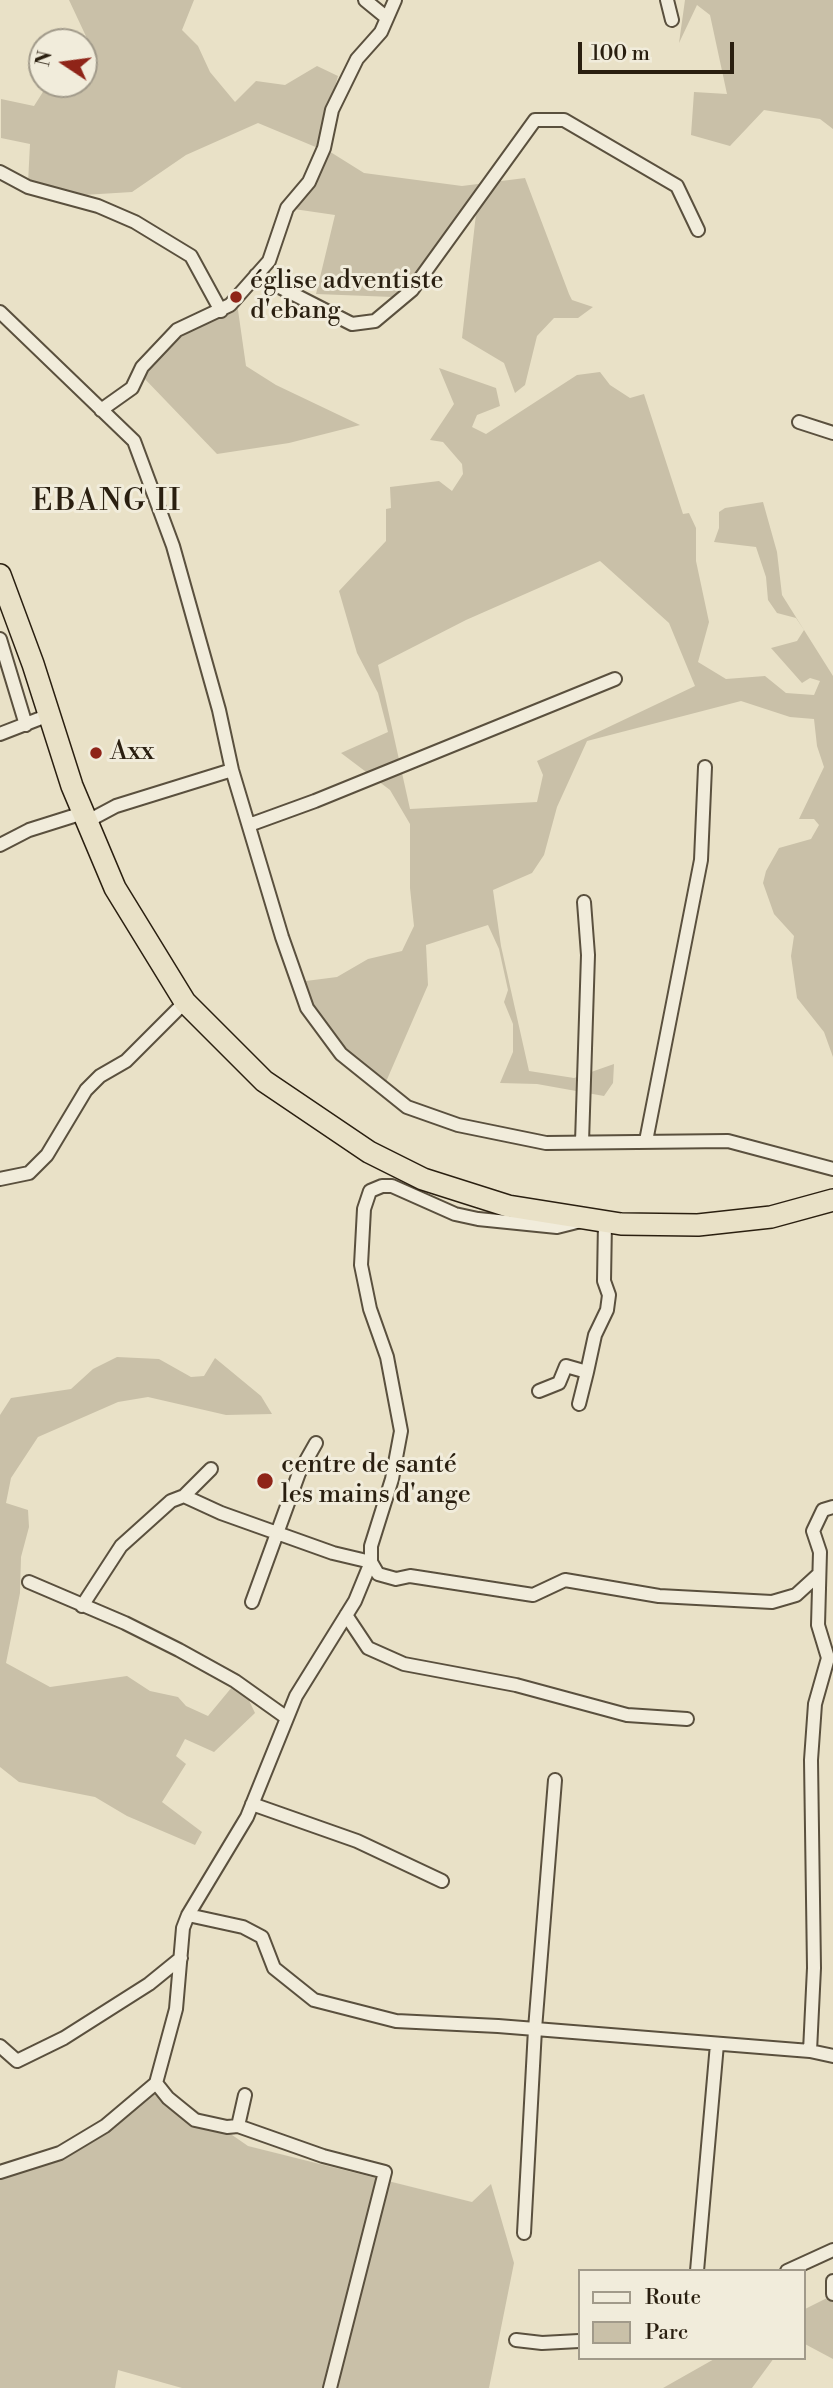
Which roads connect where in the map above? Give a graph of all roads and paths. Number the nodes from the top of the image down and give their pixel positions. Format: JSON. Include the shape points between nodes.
{"nodes":[{"id":1,"x":365,"y":0,"type":"edge"},
{"id":2,"x":395,"y":0,"type":"edge"},
{"id":3,"x":667,"y":0,"type":"edge"},
{"id":4,"x":387,"y":18,"type":"junction"},
{"id":5,"x":672,"y":20,"type":"dead end"},
{"id":6,"x":0,"y":172,"type":"edge"},
{"id":7,"x":698,"y":230,"type":"dead end"},
{"id":8,"x":257,"y":275,"type":"junction"},
{"id":9,"x":220,"y":311,"type":"junction"},
{"id":10,"x":0,"y":312,"type":"edge"},
{"id":11,"x":101,"y":410,"type":"junction"},
{"id":12,"x":799,"y":422,"type":"dead end"},
{"id":13,"x":833,"y":433,"type":"edge"},
{"id":14,"x":0,"y":575,"type":"edge"},
{"id":15,"x":0,"y":639,"type":"edge"},
{"id":16,"x":615,"y":679,"type":"dead end"},
{"id":17,"x":49,"y":715,"type":"junction"},
{"id":18,"x":26,"y":724,"type":"junction"},
{"id":19,"x":0,"y":734,"type":"edge"},
{"id":20,"x":705,"y":767,"type":"dead end"},
{"id":21,"x":232,"y":770,"type":"junction"},
{"id":22,"x":85,"y":818,"type":"junction"},
{"id":23,"x":248,"y":825,"type":"junction"},
{"id":24,"x":0,"y":845,"type":"edge"},
{"id":25,"x":584,"y":902,"type":"dead end"},
{"id":26,"x":185,"y":1002,"type":"junction"},
{"id":27,"x":646,"y":1141,"type":"junction"},
{"id":28,"x":582,"y":1142,"type":"junction"},
{"id":29,"x":833,"y":1169,"type":"edge"},
{"id":30,"x":0,"y":1178,"type":"edge"},
{"id":31,"x":833,"y":1200,"type":"edge"},
{"id":32,"x":597,"y":1220,"type":"junction"},
{"id":33,"x":587,"y":1372,"type":"junction"},
{"id":34,"x":540,"y":1391,"type":"dead end"},
{"id":35,"x":579,"y":1404,"type":"dead end"},
{"id":36,"x":316,"y":1443,"type":"dead end"},
{"id":37,"x":211,"y":1469,"type":"dead end"},
{"id":38,"x":184,"y":1496,"type":"junction"},
{"id":39,"x":833,"y":1507,"type":"edge"},
{"id":40,"x":278,"y":1532,"type":"junction"},
{"id":41,"x":371,"y":1562,"type":"junction"},
{"id":42,"x":819,"y":1574,"type":"junction"},
{"id":43,"x":29,"y":1582,"type":"dead end"},
{"id":44,"x":252,"y":1602,"type":"dead end"},
{"id":45,"x":82,"y":1606,"type":"junction"},
{"id":46,"x":346,"y":1615,"type":"junction"},
{"id":47,"x":287,"y":1718,"type":"junction"},
{"id":48,"x":687,"y":1719,"type":"dead end"},
{"id":49,"x":555,"y":1780,"type":"dead end"},
{"id":50,"x":252,"y":1804,"type":"junction"},
{"id":51,"x":442,"y":1881,"type":"dead end"},
{"id":52,"x":188,"y":1914,"type":"junction"},
{"id":53,"x":181,"y":1958,"type":"junction"},
{"id":54,"x":535,"y":2029,"type":"junction"},
{"id":55,"x":717,"y":2044,"type":"junction"},
{"id":56,"x":0,"y":2046,"type":"edge"},
{"id":57,"x":810,"y":2051,"type":"junction"},
{"id":58,"x":833,"y":2056,"type":"edge"},
{"id":59,"x":156,"y":2082,"type":"junction"},
{"id":60,"x":245,"y":2095,"type":"dead end"},
{"id":61,"x":237,"y":2126,"type":"junction"},
{"id":62,"x":0,"y":2172,"type":"edge"},
{"id":63,"x":524,"y":2233,"type":"dead end"},
{"id":64,"x":833,"y":2250,"type":"edge"},
{"id":65,"x":697,"y":2269,"type":"edge"},
{"id":66,"x":791,"y":2269,"type":"edge"},
{"id":67,"x":833,"y":2281,"type":"edge"},
{"id":68,"x":833,"y":2294,"type":"edge"},
{"id":69,"x":516,"y":2340,"type":"dead end"},
{"id":70,"x":578,"y":2342,"type":"edge"},
{"id":71,"x":330,"y":2388,"type":"edge"}],
"edges":[{"from":1,"to":4,"type":"street"},
{"from":2,"to":4,"type":"street"},
{"from":3,"to":5,"type":"street"},
{"from":4,"to":8,"type":"street","via":[[357,60],[332,110],[324,148],[309,181],[287,208],[269,261]]},
{"from":6,"to":9,"type":"street","via":[[28,187],[98,206],[135,222],[191,256]]},
{"from":7,"to":8,"type":"street","via":[[677,186],[564,120],[535,120],[412,290],[375,321],[352,324]]},
{"from":8,"to":9,"type":"street"},
{"from":9,"to":11,"type":"street","via":[[177,330],[142,367],[132,388]]},
{"from":10,"to":11,"type":"street"},
{"from":11,"to":21,"type":"street","via":[[134,441],[173,546]]},
{"from":12,"to":13,"type":"street"},
{"from":14,"to":17,"type":"highway"},
{"from":15,"to":18,"type":"street"},
{"from":16,"to":23,"type":"street"},
{"from":17,"to":18,"type":"street"},
{"from":17,"to":22,"type":"highway"},
{"from":18,"to":19,"type":"street"},
{"from":20,"to":27,"type":"street","via":[[701,860]]},
{"from":21,"to":22,"type":"street"},
{"from":21,"to":23,"type":"street"},
{"from":22,"to":24,"type":"street","via":[[29,830]]},
{"from":22,"to":26,"type":"highway","via":[[115,888]]},
{"from":23,"to":28,"type":"street","via":[[307,1008],[341,1054],[407,1107],[471,1128],[546,1143]]},
{"from":25,"to":28,"type":"street","via":[[588,955]]},
{"from":26,"to":30,"type":"street","via":[[125,1061],[86,1090],[47,1155],[29,1173]]},
{"from":26,"to":32,"type":"highway","via":[[264,1080],[369,1152],[423,1179],[508,1206]]},
{"from":27,"to":28,"type":"street"},
{"from":27,"to":29,"type":"street","via":[[728,1141]]},
{"from":31,"to":32,"type":"highway","via":[[771,1217],[698,1225]]},
{"from":32,"to":33,"type":"street","via":[[609,1294]]},
{"from":32,"to":41,"type":"street","via":[[557,1227],[478,1219],[455,1214],[392,1186],[370,1191],[364,1209],[361,1265],[387,1357],[401,1431],[371,1546]]},
{"from":33,"to":34,"type":"street","via":[[566,1366],[559,1383]]},
{"from":33,"to":35,"type":"street"},
{"from":36,"to":40,"type":"street","via":[[299,1473]]},
{"from":37,"to":38,"type":"street"},
{"from":38,"to":40,"type":"street"},
{"from":38,"to":45,"type":"street","via":[[121,1546]]},
{"from":39,"to":42,"type":"street","via":[[823,1510],[813,1531],[820,1552]]},
{"from":40,"to":41,"type":"street"},
{"from":40,"to":44,"type":"street"},
{"from":41,"to":42,"type":"street","via":[[378,1574],[396,1579],[410,1576],[533,1594],[565,1580],[659,1596],[772,1602],[796,1595]]},
{"from":41,"to":46,"type":"street"},
{"from":42,"to":57,"type":"street","via":[[818,1625],[828,1658],[816,1704],[811,1760],[814,1968]]},
{"from":43,"to":45,"type":"street"},
{"from":45,"to":47,"type":"street","via":[[179,1650],[235,1681]]},
{"from":46,"to":47,"type":"street"},
{"from":46,"to":48,"type":"street","via":[[368,1648],[404,1664],[516,1685],[627,1715]]},
{"from":47,"to":50,"type":"street"},
{"from":49,"to":54,"type":"street"},
{"from":50,"to":51,"type":"street","via":[[357,1841]]},
{"from":50,"to":52,"type":"street"},
{"from":52,"to":53,"type":"street"},
{"from":52,"to":54,"type":"street","via":[[243,1927],[262,1937],[274,1968],[314,2000],[396,2021]]},
{"from":53,"to":56,"type":"street","via":[[64,2038],[17,2061]]},
{"from":53,"to":59,"type":"street","via":[[176,2009]]},
{"from":54,"to":55,"type":"street"},
{"from":54,"to":63,"type":"street"},
{"from":55,"to":57,"type":"street"},
{"from":55,"to":65,"type":"street"},
{"from":57,"to":58,"type":"street"},
{"from":59,"to":61,"type":"street","via":[[195,2120]]},
{"from":59,"to":62,"type":"street","via":[[105,2126],[60,2152]]},
{"from":60,"to":61,"type":"street"},
{"from":61,"to":71,"type":"street","via":[[385,2172]]},
{"from":64,"to":66,"type":"street"},
{"from":67,"to":68,"type":"street"},
{"from":69,"to":70,"type":"street"}]}
